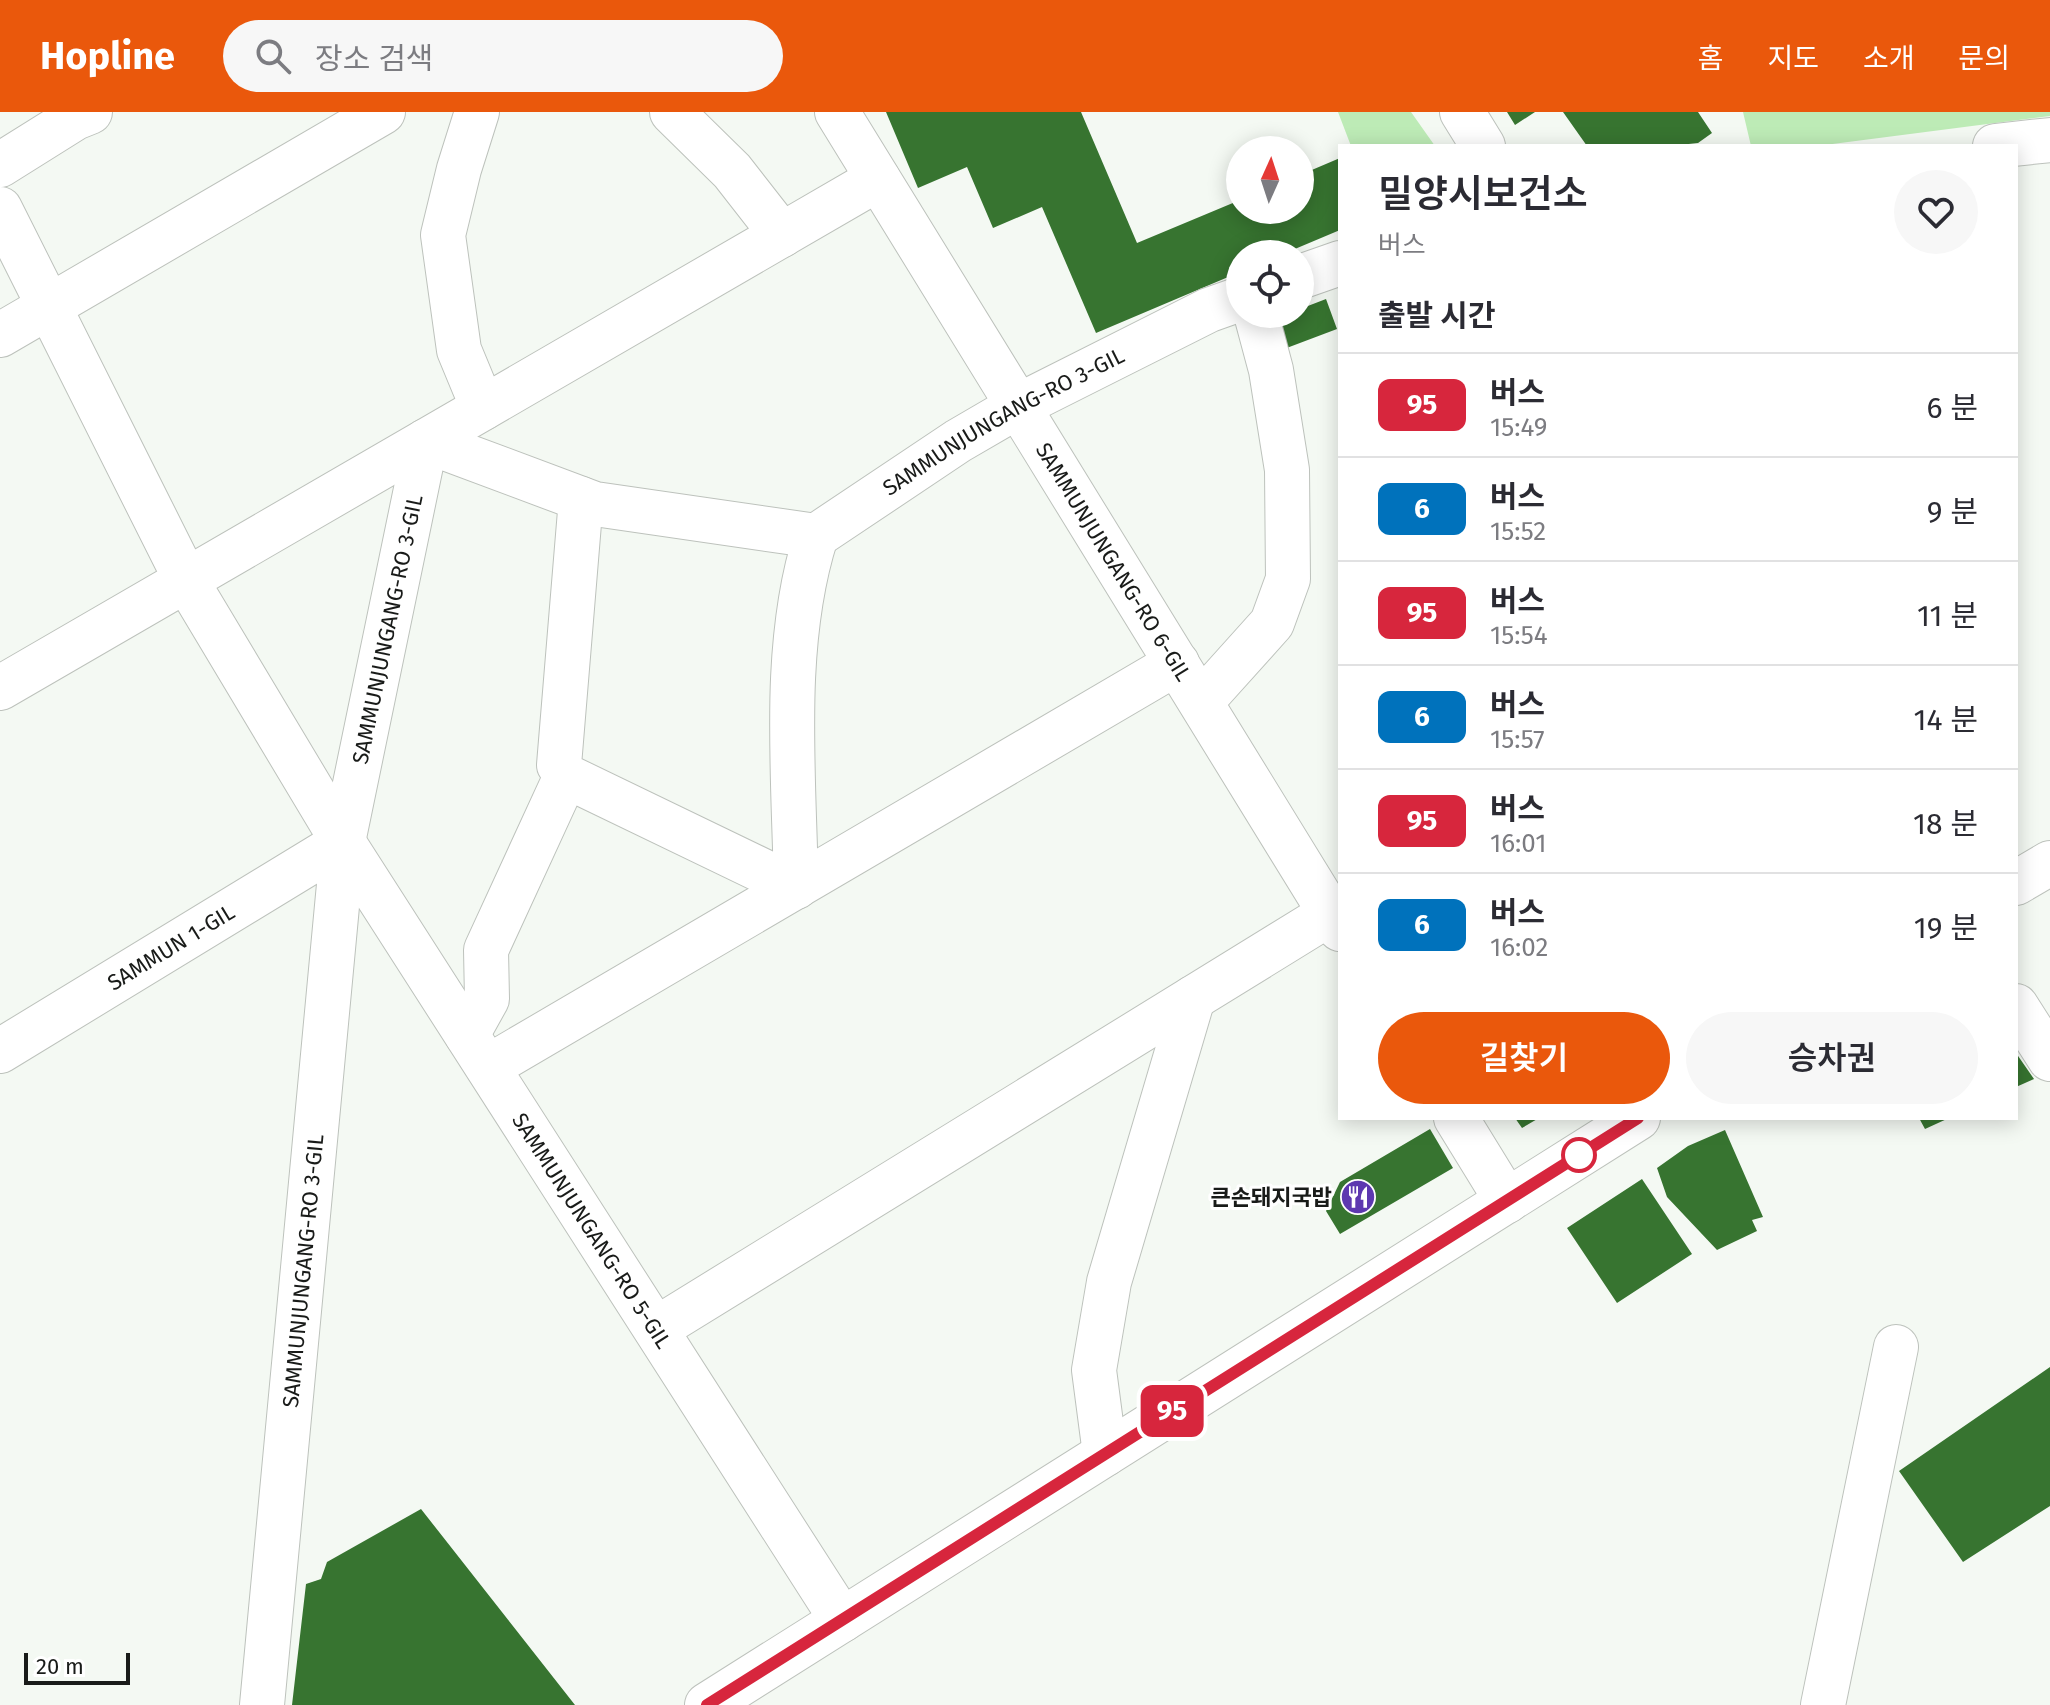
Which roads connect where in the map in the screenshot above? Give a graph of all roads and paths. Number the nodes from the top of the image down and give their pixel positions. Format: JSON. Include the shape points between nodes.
{"nodes":[{"id":1,"x":90,"y":112,"type":"edge"},
{"id":2,"x":383,"y":112,"type":"edge"},
{"id":3,"x":477,"y":112,"type":"edge"},
{"id":4,"x":672,"y":112,"type":"edge"},
{"id":5,"x":837,"y":112,"type":"edge"},
{"id":6,"x":1462,"y":112,"type":"edge"},
{"id":7,"x":2050,"y":140,"type":"edge"},
{"id":8,"x":1482,"y":144,"type":"edge"},
{"id":9,"x":2013,"y":144,"type":"edge"},
{"id":10,"x":0,"y":165,"type":"edge"},
{"id":11,"x":878,"y":179,"type":"junction"},
{"id":12,"x":0,"y":209,"type":"edge"},
{"id":13,"x":782,"y":235,"type":"junction"},
{"id":14,"x":1338,"y":264,"type":"edge"},
{"id":15,"x":1314,"y":272,"type":"edge"},
{"id":16,"x":1226,"y":304,"type":"edge"},
{"id":17,"x":48,"y":306,"type":"junction"},
{"id":18,"x":1260,"y":328,"type":"edge"},
{"id":19,"x":0,"y":335,"type":"edge"},
{"id":20,"x":1018,"y":406,"type":"junction"},
{"id":21,"x":483,"y":408,"type":"junction"},
{"id":22,"x":426,"y":441,"type":"junction"},
{"id":23,"x":581,"y":499,"type":"junction"},
{"id":24,"x":816,"y":536,"type":"junction"},
{"id":25,"x":186,"y":580,"type":"junction"},
{"id":26,"x":1177,"y":663,"type":"junction"},
{"id":27,"x":0,"y":688,"type":"edge"},
{"id":28,"x":1201,"y":702,"type":"junction"},
{"id":29,"x":566,"y":776,"type":"junction"},
{"id":30,"x":343,"y":842,"type":"junction"},
{"id":31,"x":2050,"y":863,"type":"edge"},
{"id":32,"x":2018,"y":882,"type":"edge"},
{"id":33,"x":796,"y":887,"type":"junction"},
{"id":34,"x":1335,"y":921,"type":"edge"},
{"id":35,"x":1193,"y":998,"type":"junction"},
{"id":36,"x":2018,"y":1009,"type":"edge"},
{"id":37,"x":0,"y":1051,"type":"edge"},
{"id":38,"x":477,"y":1051,"type":"junction"},
{"id":39,"x":2050,"y":1059,"type":"edge"},
{"id":40,"x":1457,"y":1120,"type":"edge"},
{"id":41,"x":1635,"y":1120,"type":"edge"},
{"id":42,"x":1507,"y":1201,"type":"junction"},
{"id":43,"x":656,"y":1329,"type":"junction"},
{"id":44,"x":1896,"y":1347,"type":"dead end"},
{"id":45,"x":1105,"y":1454,"type":"junction"},
{"id":46,"x":842,"y":1620,"type":"junction"},
{"id":47,"x":262,"y":1705,"type":"edge"},
{"id":48,"x":707,"y":1705,"type":"edge"},
{"id":49,"x":1823,"y":1705,"type":"edge"}],
"edges":[{"from":1,"to":10,"type":"street"},
{"from":2,"to":17,"type":"street"},
{"from":3,"to":21,"type":"street","via":[[443,235],[459,350]]},
{"from":4,"to":13,"type":"street","via":[[732,171]]},
{"from":5,"to":11,"type":"street","name":"SAMMUNJUNGANG-RO 6-GIL"},
{"from":6,"to":8,"type":"street"},
{"from":7,"to":9,"type":"street"},
{"from":11,"to":13,"type":"street"},
{"from":11,"to":20,"type":"street","name":"SAMMUNJUNGANG-RO 6-GIL"},
{"from":12,"to":17,"type":"street","name":"SAMMUNJUNGANG-RO 5-GIL"},
{"from":13,"to":21,"type":"street"},
{"from":14,"to":15,"type":"street"},
{"from":16,"to":20,"type":"street","name":"SAMMUNJUNGANG-RO 3-GIL"},
{"from":17,"to":19,"type":"street"},
{"from":17,"to":25,"type":"street","name":"SAMMUNJUNGANG-RO 5-GIL"},
{"from":18,"to":28,"type":"street","via":[[1287,470],[1288,579],[1272,623]]},
{"from":20,"to":24,"type":"street","name":"SAMMUNJUNGANG-RO 3-GIL"},
{"from":20,"to":26,"type":"street","name":"SAMMUNJUNGANG-RO 6-GIL"},
{"from":21,"to":22,"type":"street"},
{"from":22,"to":23,"type":"street"},
{"from":22,"to":25,"type":"street"},
{"from":22,"to":30,"type":"street","name":"SAMMUNJUNGANG-RO 3-GIL"},
{"from":23,"to":24,"type":"street"},
{"from":23,"to":29,"type":"street","via":[[559,765]]},
{"from":24,"to":33,"type":"street","via":[[803,576],[793,657]]},
{"from":25,"to":27,"type":"street"},
{"from":25,"to":30,"type":"street","name":"SAMMUNJUNGANG-RO 5-GIL"},
{"from":26,"to":28,"type":"street","name":"SAMMUNJUNGANG-RO 6-GIL"},
{"from":26,"to":33,"type":"street"},
{"from":28,"to":34,"type":"street","name":"SAMMUNJUNGANG-RO 6-GIL"},
{"from":29,"to":33,"type":"street"},
{"from":29,"to":38,"type":"street","via":[[486,950],[487,999]]},
{"from":30,"to":37,"type":"street","name":"SAMMUN 1-GIL"},
{"from":30,"to":38,"type":"street","name":"SAMMUNJUNGANG-RO 5-GIL"},
{"from":30,"to":47,"type":"street","name":"SAMMUNJUNGANG-RO 3-GIL"},
{"from":31,"to":32,"type":"street"},
{"from":33,"to":38,"type":"street"},
{"from":34,"to":35,"type":"street"},
{"from":35,"to":43,"type":"street"},
{"from":35,"to":45,"type":"street","via":[[1109,1282],[1094,1370]]},
{"from":36,"to":39,"type":"street"},
{"from":38,"to":43,"type":"street","name":"SAMMUNJUNGANG-RO 5-GIL"},
{"from":40,"to":42,"type":"street"},
{"from":41,"to":42,"type":"street"},
{"from":42,"to":45,"type":"street"},
{"from":43,"to":46,"type":"street","name":"SAMMUNJUNGANG-RO 5-GIL"},
{"from":44,"to":49,"type":"street"},
{"from":45,"to":46,"type":"street"},
{"from":46,"to":48,"type":"street"}]}
